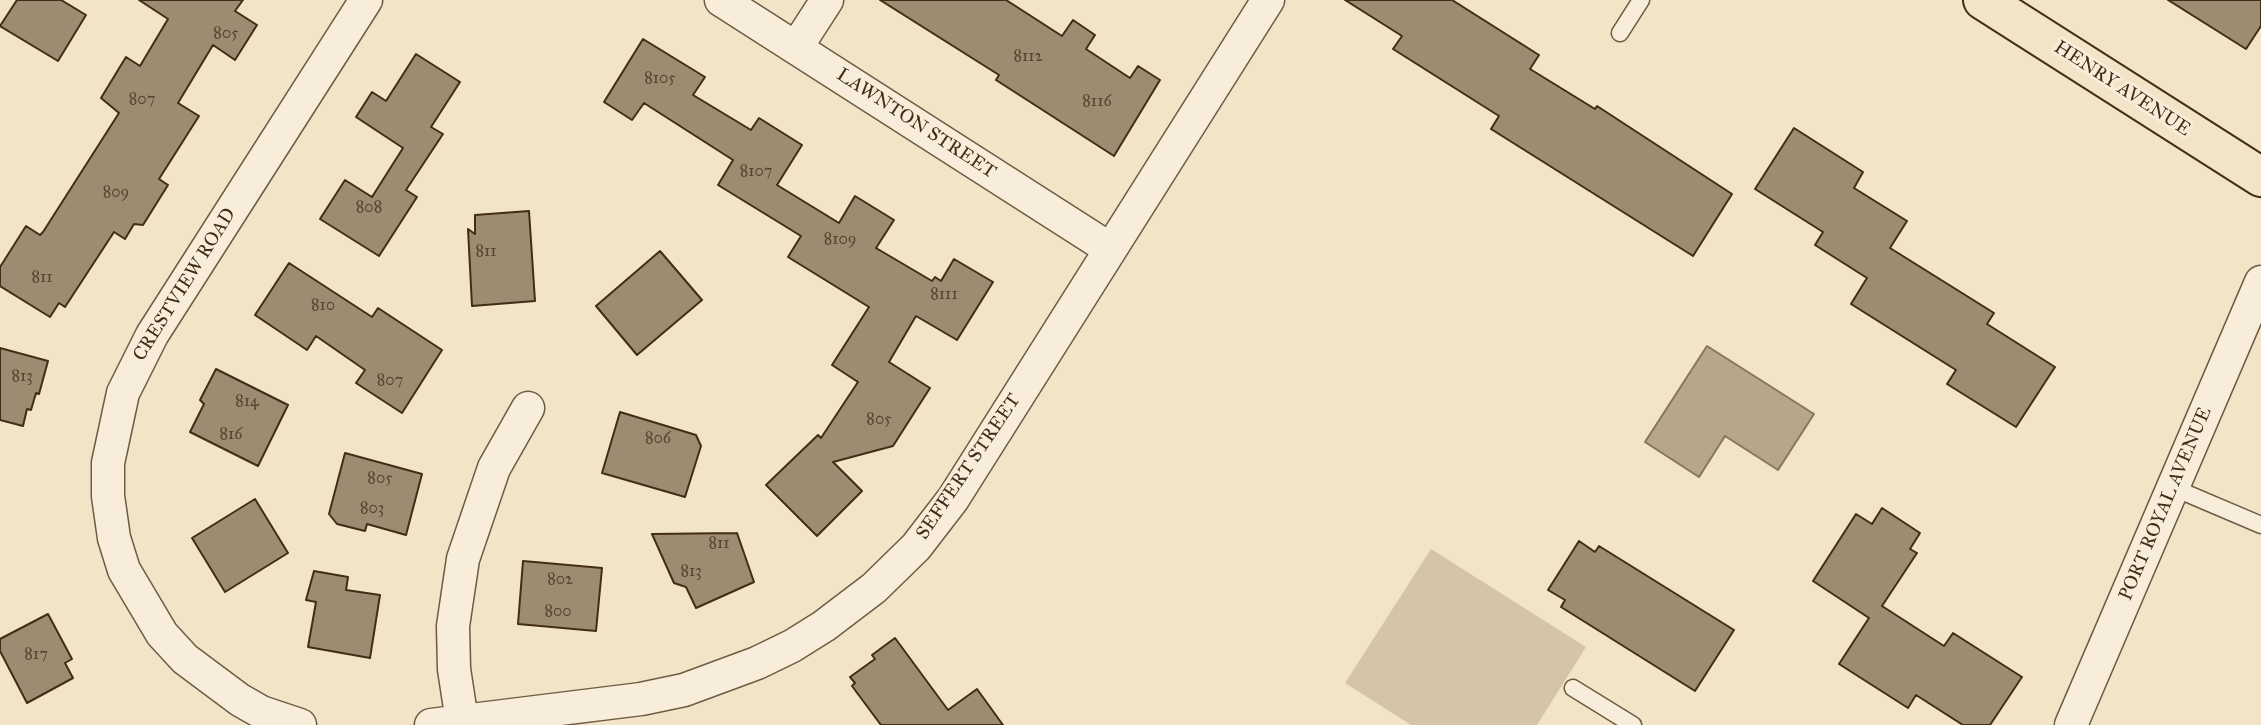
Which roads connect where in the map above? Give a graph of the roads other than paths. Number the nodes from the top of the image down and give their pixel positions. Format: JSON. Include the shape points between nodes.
{"nodes":[{"id":1,"x":366,"y":0,"type":"edge"},
{"id":2,"x":721,"y":0,"type":"edge"},
{"id":3,"x":827,"y":0,"type":"edge"},
{"id":4,"x":1268,"y":0,"type":"edge"},
{"id":5,"x":1642,"y":0,"type":"edge"},
{"id":6,"x":1983,"y":0,"type":"edge"},
{"id":7,"x":1620,"y":33,"type":"dead end"},
{"id":8,"x":796,"y":48,"type":"junction"},
{"id":9,"x":2261,"y":177,"type":"edge"},
{"id":10,"x":1110,"y":248,"type":"junction"},
{"id":11,"x":2261,"y":282,"type":"edge"},
{"id":12,"x":528,"y":408,"type":"dead end"},
{"id":13,"x":2174,"y":488,"type":"junction"},
{"id":14,"x":2261,"y":525,"type":"edge"},
{"id":15,"x":1573,"y":688,"type":"dead end"},
{"id":16,"x":462,"y":721,"type":"junction"},
{"id":17,"x":300,"y":725,"type":"edge"},
{"id":18,"x":431,"y":725,"type":"edge"},
{"id":19,"x":1633,"y":725,"type":"edge"},
{"id":20,"x":2071,"y":725,"type":"edge"}],
"edges":[{"from":1,"to":17,"type":"street","name":"CRESTVIEW ROAD","via":[[146,345],[123,393],[108,463],[114,538],[124,570],[162,634],[185,659],[240,701]]},
{"from":2,"to":8,"type":"street","name":"LAWNTON STREET"},
{"from":3,"to":8,"type":"street"},
{"from":4,"to":10,"type":"street","name":"SEFFERT STREET"},
{"from":5,"to":7,"type":"lane"},
{"from":6,"to":9,"type":"main road","name":"HENRY AVENUE"},
{"from":8,"to":10,"type":"street","name":"LAWNTON STREET"},
{"from":10,"to":16,"type":"street","name":"SEFFERT STREET","via":[[938,519],[894,570],[849,608],[792,646],[684,690]]},
{"from":11,"to":13,"type":"street","name":"PORT ROYAL AVENUE"},
{"from":12,"to":16,"type":"street","via":[[494,468],[463,559],[453,626]]},
{"from":13,"to":14,"type":"lane"},
{"from":13,"to":20,"type":"street","name":"PORT ROYAL AVENUE"},
{"from":15,"to":19,"type":"lane"},
{"from":16,"to":18,"type":"street"}]}
